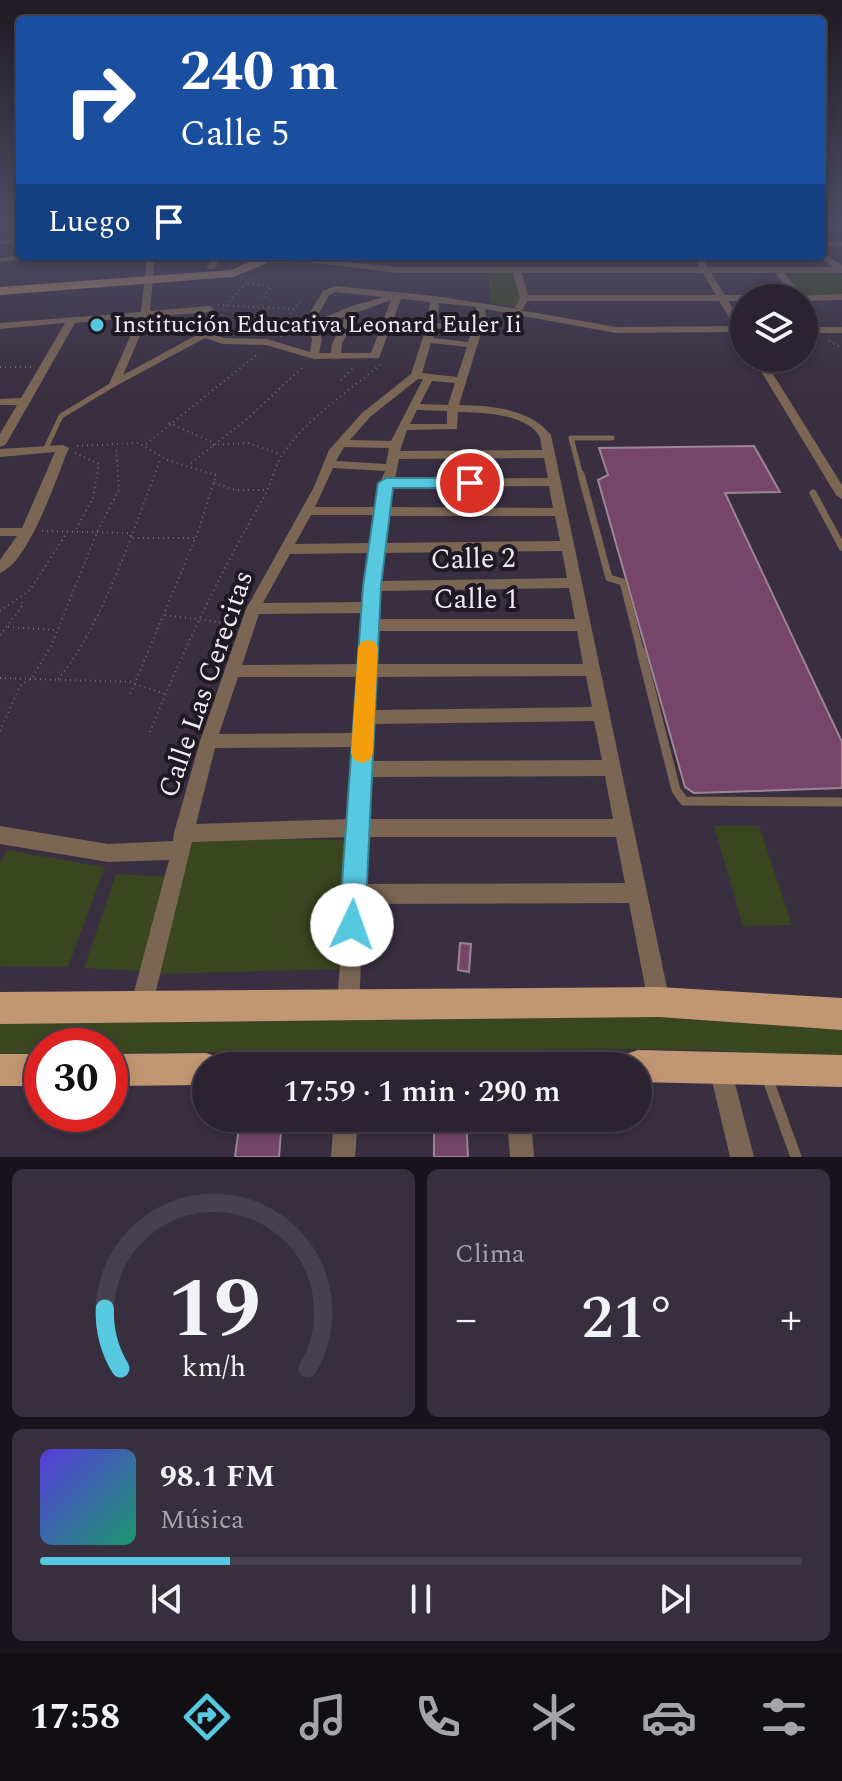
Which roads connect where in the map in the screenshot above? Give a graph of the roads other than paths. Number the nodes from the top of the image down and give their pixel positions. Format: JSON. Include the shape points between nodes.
{"nodes":[{"id":1,"x":113,"y":278,"type":"edge"},
{"id":2,"x":131,"y":278,"type":"edge"},
{"id":3,"x":151,"y":278,"type":"edge"},
{"id":4,"x":340,"y":278,"type":"edge"},
{"id":5,"x":343,"y":278,"type":"edge"},
{"id":6,"x":381,"y":278,"type":"edge"},
{"id":7,"x":401,"y":278,"type":"edge"},
{"id":8,"x":523,"y":278,"type":"edge"},
{"id":9,"x":711,"y":278,"type":"edge"},
{"id":10,"x":0,"y":284,"type":"edge"},
{"id":11,"x":0,"y":291,"type":"edge"},
{"id":12,"x":376,"y":293,"type":"junction"},
{"id":13,"x":398,"y":295,"type":"junction"},
{"id":14,"x":415,"y":297,"type":"junction"},
{"id":15,"x":842,"y":297,"type":"edge"},
{"id":16,"x":524,"y":298,"type":"junction"},
{"id":17,"x":818,"y":298,"type":"edge"},
{"id":18,"x":435,"y":299,"type":"junction"},
{"id":19,"x":724,"y":299,"type":"junction"},
{"id":20,"x":730,"y":299,"type":"edge"},
{"id":21,"x":480,"y":305,"type":"junction"},
{"id":22,"x":355,"y":308,"type":"junction"},
{"id":23,"x":207,"y":309,"type":"road end"},
{"id":24,"x":730,"y":309,"type":"edge"},
{"id":25,"x":518,"y":311,"type":"junction"},
{"id":26,"x":145,"y":314,"type":"junction"},
{"id":27,"x":72,"y":320,"type":"junction"},
{"id":28,"x":311,"y":325,"type":"junction"},
{"id":29,"x":432,"y":325,"type":"junction"},
{"id":30,"x":0,"y":326,"type":"edge"},
{"id":31,"x":477,"y":329,"type":"junction"},
{"id":32,"x":818,"y":330,"type":"edge"},
{"id":33,"x":842,"y":330,"type":"edge"},
{"id":34,"x":730,"y":331,"type":"edge"},
{"id":35,"x":428,"y":340,"type":"junction"},
{"id":36,"x":472,"y":345,"type":"junction"},
{"id":37,"x":314,"y":356,"type":"junction"},
{"id":38,"x":336,"y":356,"type":"junction"},
{"id":39,"x":767,"y":372,"type":"edge"},
{"id":40,"x":423,"y":376,"type":"junction"},
{"id":41,"x":461,"y":381,"type":"junction"},
{"id":42,"x":114,"y":384,"type":"junction"},
{"id":43,"x":25,"y":401,"type":"junction"},
{"id":44,"x":0,"y":402,"type":"edge"},
{"id":45,"x":413,"y":407,"type":"junction"},
{"id":46,"x":452,"y":410,"type":"junction"},
{"id":47,"x":402,"y":427,"type":"junction"},
{"id":48,"x":612,"y":438,"type":"dead end"},
{"id":49,"x":340,"y":443,"type":"junction"},
{"id":50,"x":0,"y":444,"type":"edge"},
{"id":51,"x":45,"y":450,"type":"junction"},
{"id":52,"x":0,"y":453,"type":"edge"},
{"id":53,"x":549,"y":454,"type":"junction"},
{"id":54,"x":391,"y":463,"type":"junction"},
{"id":55,"x":328,"y":464,"type":"junction"},
{"id":56,"x":555,"y":482,"type":"junction"},
{"id":57,"x":841,"y":492,"type":"edge"},
{"id":58,"x":813,"y":493,"type":"dead end"},
{"id":59,"x":307,"y":511,"type":"junction"},
{"id":60,"x":561,"y":512,"type":"junction"},
{"id":61,"x":380,"y":514,"type":"junction"},
{"id":62,"x":0,"y":532,"type":"edge"},
{"id":63,"x":26,"y":532,"type":"junction"},
{"id":64,"x":567,"y":546,"type":"junction"},
{"id":65,"x":842,"y":547,"type":"edge"},
{"id":66,"x":376,"y":548,"type":"junction"},
{"id":67,"x":284,"y":549,"type":"junction"},
{"id":68,"x":3,"y":564,"type":"edge"},
{"id":69,"x":575,"y":583,"type":"junction"},
{"id":70,"x":372,"y":586,"type":"junction"},
{"id":71,"x":370,"y":607,"type":"junction"},
{"id":72,"x":253,"y":609,"type":"junction"},
{"id":73,"x":369,"y":625,"type":"junction"},
{"id":74,"x":583,"y":625,"type":"junction"},
{"id":75,"x":367,"y":669,"type":"junction"},
{"id":76,"x":592,"y":670,"type":"junction"},
{"id":77,"x":232,"y":671,"type":"junction"},
{"id":78,"x":601,"y":714,"type":"junction"},
{"id":79,"x":364,"y":717,"type":"junction"},
{"id":80,"x":363,"y":740,"type":"junction"},
{"id":81,"x":208,"y":741,"type":"junction"},
{"id":82,"x":612,"y":768,"type":"junction"},
{"id":83,"x":361,"y":769,"type":"junction"},
{"id":84,"x":842,"y":802,"type":"edge"},
{"id":85,"x":358,"y":828,"type":"junction"},
{"id":86,"x":624,"y":828,"type":"junction"},
{"id":87,"x":0,"y":835,"type":"edge"},
{"id":88,"x":181,"y":841,"type":"junction"},
{"id":89,"x":638,"y":893,"type":"junction"},
{"id":90,"x":354,"y":894,"type":"junction"},
{"id":91,"x":659,"y":1002,"type":"junction"},
{"id":92,"x":348,"y":1005,"type":"junction"},
{"id":93,"x":0,"y":1008,"type":"edge"},
{"id":94,"x":141,"y":1008,"type":"junction"},
{"id":95,"x":842,"y":1014,"type":"edge"},
{"id":96,"x":652,"y":1066,"type":"edge"},
{"id":97,"x":719,"y":1066,"type":"junction"},
{"id":98,"x":763,"y":1067,"type":"junction"},
{"id":99,"x":192,"y":1069,"type":"edge"},
{"id":100,"x":0,"y":1070,"type":"edge"},
{"id":101,"x":24,"y":1070,"type":"edge"},
{"id":102,"x":128,"y":1070,"type":"edge"},
{"id":103,"x":842,"y":1071,"type":"edge"},
{"id":104,"x":345,"y":1132,"type":"edge"},
{"id":105,"x":520,"y":1132,"type":"edge"},
{"id":106,"x":343,"y":1157,"type":"edge"},
{"id":107,"x":522,"y":1157,"type":"edge"},
{"id":108,"x":742,"y":1157,"type":"edge"},
{"id":109,"x":796,"y":1157,"type":"edge"}],
"edges":[{"from":1,"to":10,"type":"street"},
{"from":2,"to":11,"type":"street"},
{"from":3,"to":26,"type":"street"},
{"from":4,"to":28,"type":"street","via":[[326,293]]},
{"from":5,"to":12,"type":"street"},
{"from":6,"to":12,"type":"street"},
{"from":7,"to":14,"type":"street"},
{"from":8,"to":16,"type":"street"},
{"from":9,"to":19,"type":"street"},
{"from":12,"to":13,"type":"street"},
{"from":13,"to":14,"type":"street"},
{"from":13,"to":22,"type":"street"},
{"from":13,"to":38,"type":"street","via":[[375,356]]},
{"from":14,"to":18,"type":"street"},
{"from":15,"to":17,"type":"street"},
{"from":16,"to":19,"type":"street"},
{"from":16,"to":25,"type":"street"},
{"from":18,"to":21,"type":"street"},
{"from":18,"to":29,"type":"street"},
{"from":19,"to":20,"type":"street"},
{"from":19,"to":24,"type":"street"},
{"from":21,"to":25,"type":"street"},
{"from":21,"to":31,"type":"street"},
{"from":22,"to":28,"type":"street"},
{"from":22,"to":38,"type":"street"},
{"from":23,"to":26,"type":"street"},
{"from":25,"to":34,"type":"street","via":[[616,330]]},
{"from":26,"to":27,"type":"street"},
{"from":26,"to":42,"type":"street"},
{"from":27,"to":30,"type":"street"},
{"from":27,"to":43,"type":"street"},
{"from":28,"to":37,"type":"street","via":[[317,339]]},
{"from":29,"to":31,"type":"street"},
{"from":29,"to":35,"type":"street"},
{"from":31,"to":36,"type":"street"},
{"from":32,"to":33,"type":"street"},
{"from":35,"to":36,"type":"street"},
{"from":35,"to":40,"type":"street"},
{"from":36,"to":41,"type":"street"},
{"from":37,"to":38,"type":"street"},
{"from":37,"to":42,"type":"street","via":[[262,341],[223,341],[204,334]]},
{"from":39,"to":57,"type":"street"},
{"from":40,"to":41,"type":"street"},
{"from":40,"to":45,"type":"street"},
{"from":40,"to":49,"type":"street","name":"Calle Las Cerecitas","via":[[366,415]]},
{"from":41,"to":46,"type":"street"},
{"from":42,"to":51,"type":"lane","via":[[61,416]]},
{"from":43,"to":44,"type":"street"},
{"from":43,"to":50,"type":"street"},
{"from":45,"to":46,"type":"street"},
{"from":45,"to":47,"type":"street"},
{"from":46,"to":47,"type":"street","via":[[453,427]]},
{"from":46,"to":53,"type":"street","via":[[509,413],[532,421],[545,435]]},
{"from":47,"to":54,"type":"street"},
{"from":48,"to":84,"type":"lane","via":[[571,438],[609,578],[623,582],[676,790],[684,801],[697,803]]},
{"from":49,"to":54,"type":"street"},
{"from":49,"to":55,"type":"street","name":"Calle Las Cerecitas"},
{"from":51,"to":52,"type":"street"},
{"from":51,"to":63,"type":"street","via":[[65,448]]},
{"from":53,"to":54,"type":"street"},
{"from":53,"to":56,"type":"street"},
{"from":54,"to":55,"type":"street"},
{"from":54,"to":56,"type":"street"},
{"from":54,"to":61,"type":"street"},
{"from":55,"to":59,"type":"street","name":"Calle Las Cerecitas"},
{"from":56,"to":60,"type":"street"},
{"from":58,"to":65,"type":"lane"},
{"from":59,"to":61,"type":"street"},
{"from":59,"to":67,"type":"street","name":"Calle Las Cerecitas"},
{"from":60,"to":61,"type":"street"},
{"from":60,"to":64,"type":"street"},
{"from":61,"to":66,"type":"street"},
{"from":62,"to":63,"type":"street"},
{"from":63,"to":68,"type":"street"},
{"from":64,"to":66,"type":"street"},
{"from":64,"to":69,"type":"street"},
{"from":66,"to":67,"type":"street"},
{"from":66,"to":70,"type":"street"},
{"from":67,"to":72,"type":"street","name":"Calle Las Cerecitas"},
{"from":69,"to":70,"type":"street","name":"Calle 2"},
{"from":69,"to":74,"type":"street"},
{"from":70,"to":71,"type":"street"},
{"from":71,"to":72,"type":"street"},
{"from":71,"to":73,"type":"street"},
{"from":72,"to":77,"type":"street","name":"Calle Las Cerecitas"},
{"from":73,"to":74,"type":"street","name":"Calle 1"},
{"from":73,"to":75,"type":"street"},
{"from":74,"to":76,"type":"street"},
{"from":75,"to":76,"type":"street"},
{"from":75,"to":77,"type":"street"},
{"from":75,"to":79,"type":"street"},
{"from":76,"to":78,"type":"street"},
{"from":77,"to":81,"type":"street","name":"Calle Las Cerecitas"},
{"from":78,"to":79,"type":"street"},
{"from":78,"to":82,"type":"street"},
{"from":79,"to":80,"type":"street"},
{"from":80,"to":81,"type":"street"},
{"from":80,"to":83,"type":"street"},
{"from":81,"to":88,"type":"street","name":"Calle Las Cerecitas"},
{"from":82,"to":83,"type":"street"},
{"from":82,"to":86,"type":"street"},
{"from":83,"to":85,"type":"street"},
{"from":85,"to":86,"type":"street"},
{"from":85,"to":88,"type":"street"},
{"from":85,"to":90,"type":"street"},
{"from":86,"to":89,"type":"street"},
{"from":87,"to":88,"type":"street","via":[[108,853]]},
{"from":88,"to":94,"type":"street","name":"Calle Las Cerecitas"},
{"from":89,"to":90,"type":"street"},
{"from":89,"to":91,"type":"street"},
{"from":90,"to":92,"type":"street"},
{"from":91,"to":92,"type":"main road"},
{"from":91,"to":95,"type":"main road"},
{"from":92,"to":94,"type":"main road"},
{"from":93,"to":94,"type":"main road"},
{"from":96,"to":97,"type":"main road"},
{"from":97,"to":98,"type":"main road"},
{"from":97,"to":108,"type":"street"},
{"from":98,"to":103,"type":"main road"},
{"from":98,"to":109,"type":"lane"},
{"from":99,"to":102,"type":"main road"},
{"from":100,"to":101,"type":"main road"},
{"from":104,"to":106,"type":"street"},
{"from":105,"to":107,"type":"street"}]}
